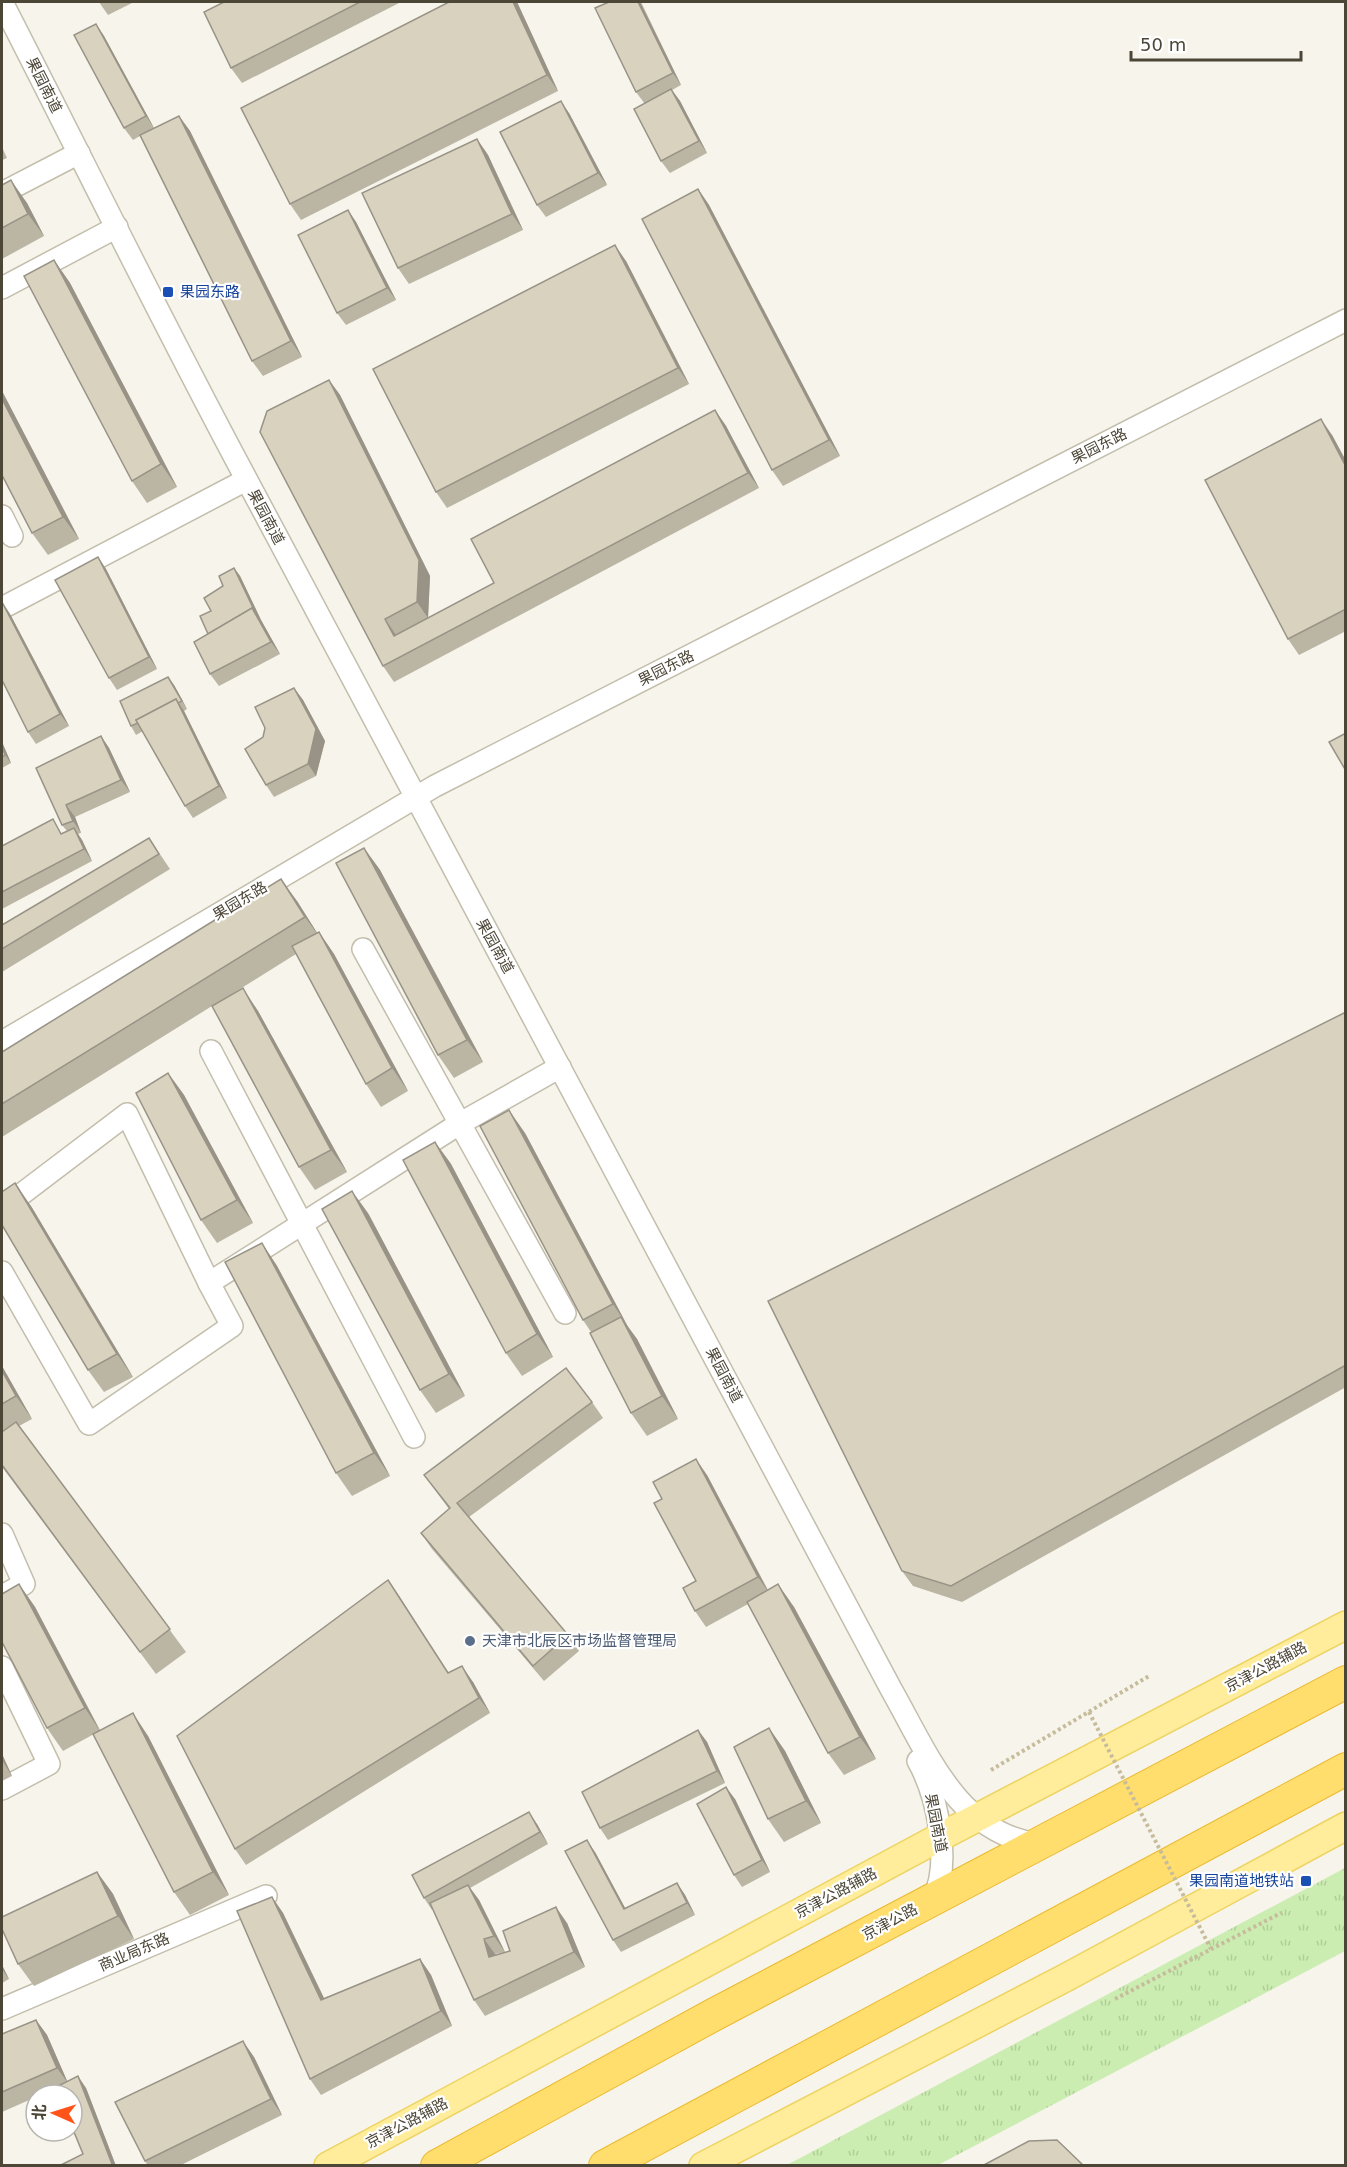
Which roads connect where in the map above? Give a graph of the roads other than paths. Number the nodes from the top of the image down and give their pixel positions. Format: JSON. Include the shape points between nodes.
{"nodes":[{"id":1,"x":2,"y":2,"type":"edge"},
{"id":2,"x":2,"y":32,"type":"edge"},
{"id":3,"x":74,"y":157,"type":"junction"},
{"id":4,"x":2,"y":193,"type":"edge"},
{"id":5,"x":112,"y":230,"type":"junction"},
{"id":6,"x":2,"y":288,"type":"edge"},
{"id":7,"x":1346,"y":305,"type":"edge"},
{"id":8,"x":1346,"y":320,"type":"edge"},
{"id":9,"x":242,"y":482,"type":"junction"},
{"id":10,"x":2,"y":516,"type":"edge"},
{"id":11,"x":12,"y":536,"type":"dead end"},
{"id":12,"x":2,"y":608,"type":"edge"},
{"id":13,"x":407,"y":793,"type":"junction"},
{"id":14,"x":363,"y":949,"type":"edge"},
{"id":15,"x":2,"y":1026,"type":"edge"},
{"id":16,"x":2,"y":1042,"type":"edge"},
{"id":17,"x":211,"y":1051,"type":"dead end"},
{"id":18,"x":555,"y":1070,"type":"junction"},
{"id":19,"x":459,"y":1124,"type":"junction"},
{"id":20,"x":2,"y":1209,"type":"edge"},
{"id":21,"x":302,"y":1226,"type":"junction"},
{"id":22,"x":2,"y":1272,"type":"edge"},
{"id":23,"x":209,"y":1283,"type":"junction"},
{"id":24,"x":565,"y":1312,"type":"edge"},
{"id":25,"x":414,"y":1437,"type":"dead end"},
{"id":26,"x":2,"y":1534,"type":"edge"},
{"id":27,"x":2,"y":1596,"type":"edge"},
{"id":28,"x":1346,"y":1625,"type":"edge"},
{"id":29,"x":2,"y":1666,"type":"edge"},
{"id":30,"x":1346,"y":1682,"type":"edge"},
{"id":31,"x":1346,"y":1769,"type":"edge"},
{"id":32,"x":2,"y":1789,"type":"edge"},
{"id":33,"x":977,"y":1818,"type":"junction"},
{"id":34,"x":1346,"y":1826,"type":"edge"},
{"id":35,"x":940,"y":1837,"type":"junction"},
{"id":36,"x":1038,"y":1844,"type":"junction"},
{"id":37,"x":266,"y":1896,"type":"dead end"},
{"id":38,"x":933,"y":1899,"type":"junction"},
{"id":39,"x":2,"y":2009,"type":"edge"},
{"id":40,"x":328,"y":2166,"type":"edge"},
{"id":41,"x":436,"y":2166,"type":"edge"},
{"id":42,"x":605,"y":2166,"type":"edge"},
{"id":43,"x":703,"y":2166,"type":"edge"}],
"edges":[{"from":1,"to":3,"type":"street","name":"果园南道"},
{"from":2,"to":3,"type":"street","name":"果园南道"},
{"from":3,"to":4,"type":"street"},
{"from":3,"to":5,"type":"street","name":"果园南道"},
{"from":5,"to":6,"type":"street"},
{"from":5,"to":9,"type":"street","name":"果园南道"},
{"from":7,"to":13,"type":"street","name":"果园东路"},
{"from":8,"to":13,"type":"street","name":"果园东路"},
{"from":9,"to":12,"type":"street"},
{"from":9,"to":13,"type":"street","name":"果园南道"},
{"from":10,"to":11,"type":"street"},
{"from":13,"to":15,"type":"street","name":"果园东路"},
{"from":13,"to":16,"type":"street","name":"果园东路"},
{"from":13,"to":18,"type":"street","name":"果园南道"},
{"from":14,"to":19,"type":"street"},
{"from":17,"to":21,"type":"street"},
{"from":18,"to":19,"type":"street"},
{"from":18,"to":33,"type":"street","name":"果园南道","via":[[945,1785]]},
{"from":18,"to":35,"type":"street","name":"果园南道","via":[[733,1417],[922,1768]]},
{"from":19,"to":21,"type":"street"},
{"from":19,"to":24,"type":"street"},
{"from":20,"to":23,"type":"street","via":[[127,1114]]},
{"from":21,"to":23,"type":"street"},
{"from":21,"to":25,"type":"street"},
{"from":22,"to":23,"type":"street","via":[[89,1424],[232,1326]]},
{"from":26,"to":27,"type":"street","via":[[24,1584]]},
{"from":28,"to":33,"type":"main road","name":"京津公路辅路"},
{"from":29,"to":32,"type":"street","via":[[49,1764]]},
{"from":30,"to":36,"type":"highway","name":"京津公路"},
{"from":31,"to":42,"type":"highway"},
{"from":33,"to":35,"type":"main road","name":"京津公路辅路"},
{"from":33,"to":36,"type":"street","name":"果园南道","via":[[1007,1836]]},
{"from":34,"to":43,"type":"main road","via":[[1065,1978]]},
{"from":35,"to":38,"type":"street","name":"果园南道","via":[[943,1859]]},
{"from":35,"to":40,"type":"main road","name":"京津公路辅路"},
{"from":36,"to":38,"type":"highway","name":"京津公路"},
{"from":37,"to":39,"type":"street","name":"商业局东路"},
{"from":38,"to":41,"type":"highway","name":"京津公路"}]}
